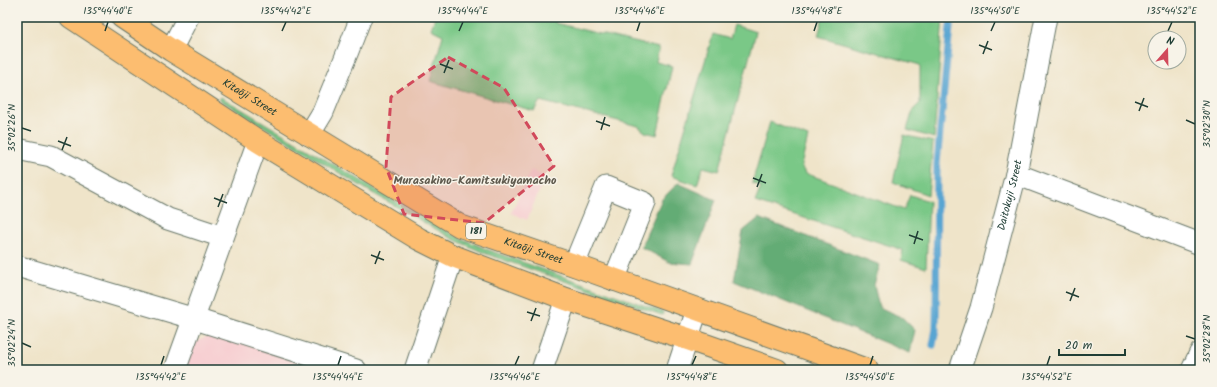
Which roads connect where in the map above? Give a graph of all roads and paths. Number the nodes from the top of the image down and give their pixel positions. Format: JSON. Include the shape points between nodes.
{"nodes":[{"id":1,"x":71,"y":17,"type":"edge"},
{"id":2,"x":122,"y":17,"type":"edge"},
{"id":3,"x":188,"y":17,"type":"edge"},
{"id":4,"x":361,"y":17,"type":"edge"},
{"id":5,"x":1046,"y":17,"type":"edge"},
{"id":6,"x":171,"y":50,"type":"junction"},
{"id":7,"x":309,"y":135,"type":"junction"},
{"id":8,"x":258,"y":141,"type":"junction"},
{"id":9,"x":17,"y":149,"type":"edge"},
{"id":10,"x":1016,"y":174,"type":"junction"},
{"id":11,"x":223,"y":237,"type":"junction"},
{"id":12,"x":1200,"y":244,"type":"edge"},
{"id":13,"x":453,"y":256,"type":"junction"},
{"id":14,"x":574,"y":265,"type":"junction"},
{"id":15,"x":17,"y":266,"type":"edge"},
{"id":16,"x":614,"y":280,"type":"junction"},
{"id":17,"x":566,"y":299,"type":"junction"},
{"id":18,"x":698,"y":310,"type":"junction"},
{"id":19,"x":195,"y":319,"type":"junction"},
{"id":20,"x":688,"y":339,"type":"junction"},
{"id":21,"x":1200,"y":353,"type":"edge"},
{"id":22,"x":175,"y":370,"type":"edge"},
{"id":23,"x":356,"y":370,"type":"edge"},
{"id":24,"x":416,"y":370,"type":"edge"},
{"id":25,"x":542,"y":370,"type":"edge"},
{"id":26,"x":677,"y":370,"type":"edge"},
{"id":27,"x":777,"y":370,"type":"edge"},
{"id":28,"x":867,"y":370,"type":"edge"},
{"id":29,"x":960,"y":370,"type":"edge"},
{"id":30,"x":1192,"y":370,"type":"edge"}],
"edges":[{"from":1,"to":8,"type":"main road"},
{"from":2,"to":6,"type":"main road","name":"Kitaōji Street","number":"181"},
{"from":3,"to":6,"type":"street"},
{"from":4,"to":7,"type":"street","via":[[323,112]]},
{"from":5,"to":10,"type":"street","name":"Daitokuji Street"},
{"from":6,"to":7,"type":"main road","name":"Kitaōji Street","number":"181"},
{"from":7,"to":14,"type":"main road","name":"Kitaōji Street","number":"181","via":[[460,226]]},
{"from":8,"to":11,"type":"street"},
{"from":8,"to":13,"type":"main road"},
{"from":9,"to":11,"type":"street","via":[[51,156],[168,219]]},
{"from":10,"to":12,"type":"street"},
{"from":10,"to":29,"type":"street","name":"Daitokuji Street","via":[[981,308]]},
{"from":11,"to":19,"type":"street"},
{"from":13,"to":17,"type":"main road"},
{"from":13,"to":24,"type":"street"},
{"from":14,"to":16,"type":"main road","name":"Kitaōji Street","number":"181"},
{"from":14,"to":16,"type":"street","via":[[606,187],[645,203]]},
{"from":15,"to":19,"type":"street"},
{"from":16,"to":18,"type":"main road","name":"Kitaōji Street","number":"181"},
{"from":17,"to":20,"type":"main road"},
{"from":17,"to":25,"type":"street"},
{"from":18,"to":20,"type":"street"},
{"from":18,"to":28,"type":"main road","name":"Kitaōji Street","number":"181"},
{"from":19,"to":22,"type":"street"},
{"from":19,"to":23,"type":"street"},
{"from":20,"to":26,"type":"street"},
{"from":20,"to":27,"type":"main road"},
{"from":21,"to":30,"type":"street"}]}
